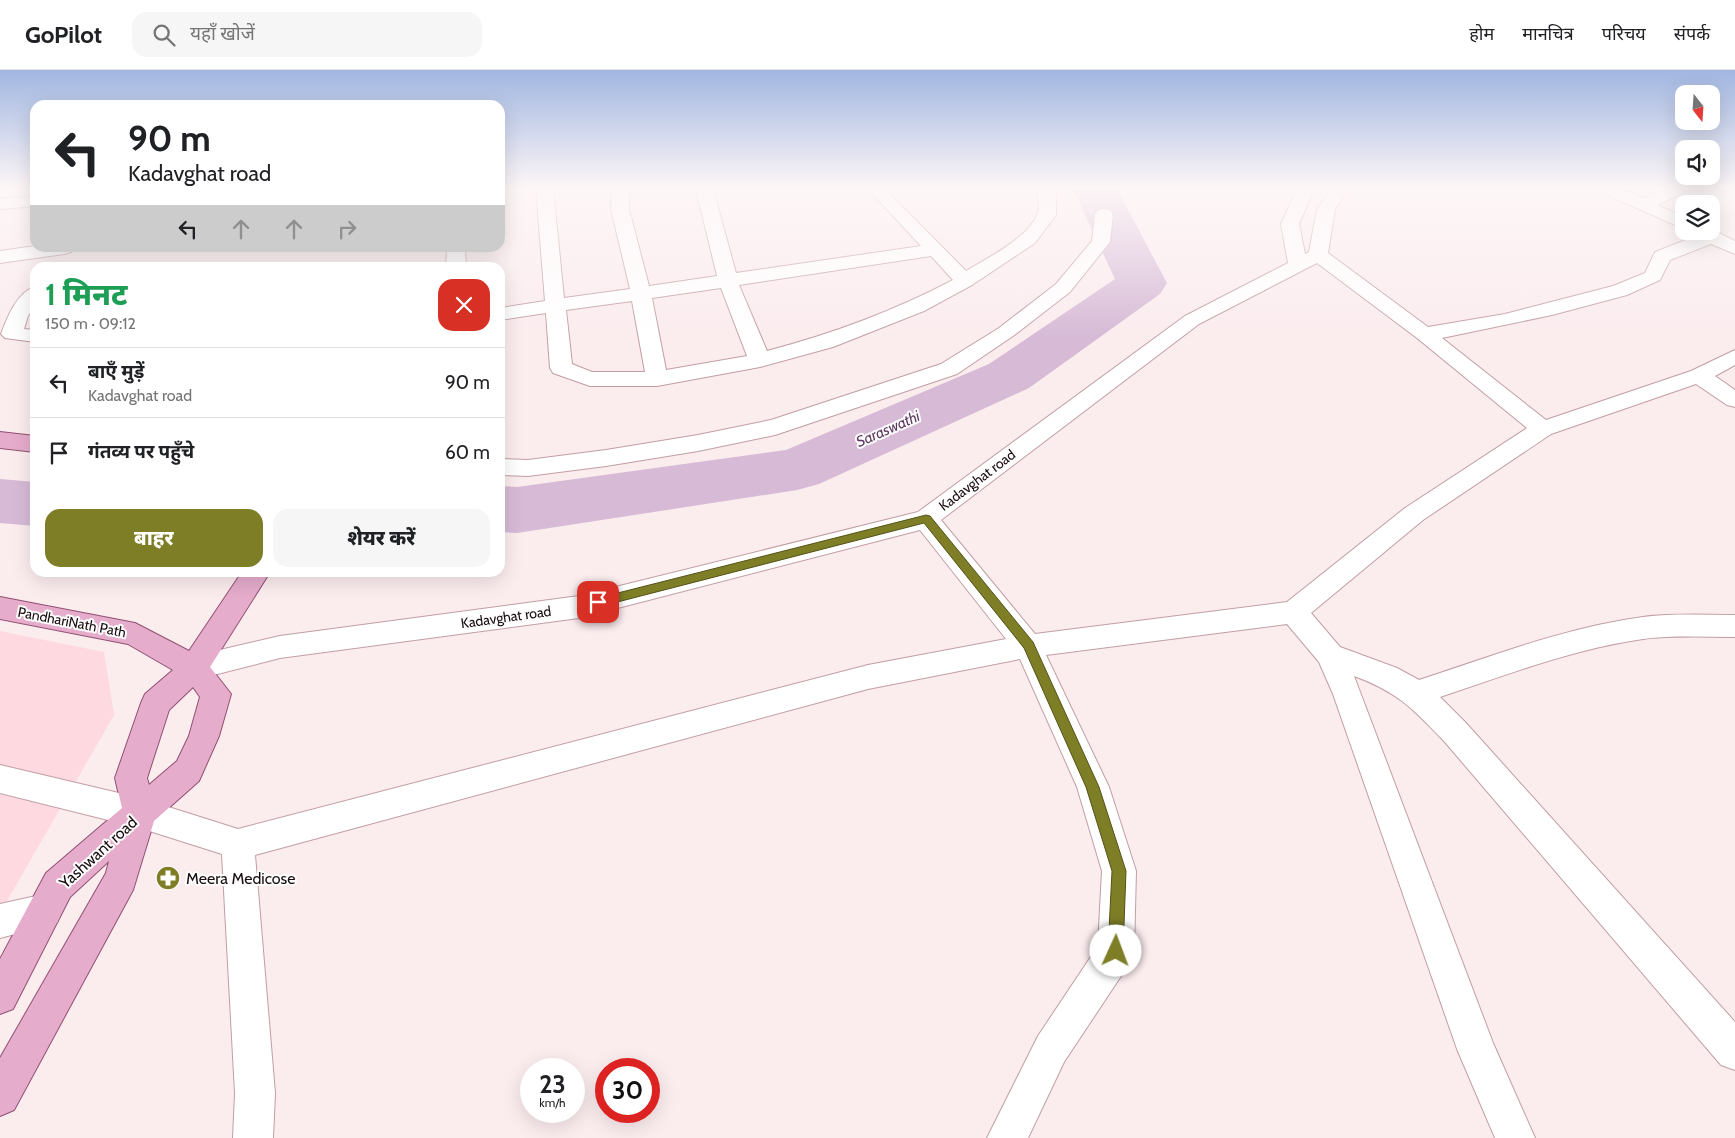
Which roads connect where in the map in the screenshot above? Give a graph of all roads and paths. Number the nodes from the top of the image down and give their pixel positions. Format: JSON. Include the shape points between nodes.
{"nodes":[{"id":1,"x":548,"y":239,"type":"edge"},
{"id":2,"x":628,"y":239,"type":"edge"},
{"id":3,"x":717,"y":239,"type":"edge"},
{"id":4,"x":925,"y":239,"type":"edge"},
{"id":5,"x":1028,"y":239,"type":"edge"},
{"id":6,"x":1101,"y":239,"type":"edge"},
{"id":7,"x":1297,"y":239,"type":"edge"},
{"id":8,"x":1315,"y":239,"type":"edge"},
{"id":9,"x":1694,"y":240,"type":"edge"},
{"id":10,"x":1718,"y":240,"type":"edge"},
{"id":11,"x":1735,"y":248,"type":"edge"},
{"id":12,"x":936,"y":250,"type":"junction"},
{"id":13,"x":36,"y":252,"type":"edge"},
{"id":14,"x":69,"y":252,"type":"edge"},
{"id":15,"x":0,"y":257,"type":"edge"},
{"id":16,"x":1308,"y":260,"type":"junction"},
{"id":17,"x":61,"y":262,"type":"edge"},
{"id":18,"x":728,"y":280,"type":"junction"},
{"id":19,"x":965,"y":281,"type":"junction"},
{"id":20,"x":642,"y":292,"type":"junction"},
{"id":21,"x":30,"y":299,"type":"edge"},
{"id":22,"x":554,"y":306,"type":"junction"},
{"id":23,"x":505,"y":313,"type":"edge"},
{"id":24,"x":1424,"y":334,"type":"junction"},
{"id":25,"x":30,"y":336,"type":"edge"},
{"id":26,"x":1735,"y":356,"type":"edge"},
{"id":27,"x":760,"y":360,"type":"junction"},
{"id":28,"x":1699,"y":376,"type":"junction"},
{"id":29,"x":658,"y":378,"type":"junction"},
{"id":30,"x":1735,"y":400,"type":"edge"},
{"id":31,"x":1543,"y":428,"type":"junction"},
{"id":32,"x":0,"y":440,"type":"edge"},
{"id":33,"x":30,"y":443,"type":"edge"},
{"id":34,"x":505,"y":467,"type":"edge"},
{"id":35,"x":926,"y":519,"type":"junction"},
{"id":36,"x":254,"y":577,"type":"edge"},
{"id":37,"x":0,"y":608,"type":"edge"},
{"id":38,"x":1294,"y":612,"type":"junction"},
{"id":39,"x":1735,"y":626,"type":"edge"},
{"id":40,"x":1028,"y":646,"type":"junction"},
{"id":41,"x":1330,"y":655,"type":"junction"},
{"id":42,"x":194,"y":668,"type":"junction"},
{"id":43,"x":1416,"y":693,"type":"junction"},
{"id":44,"x":0,"y":779,"type":"edge"},
{"id":45,"x":140,"y":813,"type":"junction"},
{"id":46,"x":238,"y":844,"type":"junction"},
{"id":47,"x":45,"y":911,"type":"junction"},
{"id":48,"x":0,"y":921,"type":"edge"},
{"id":49,"x":0,"y":996,"type":"edge"},
{"id":50,"x":1735,"y":1051,"type":"edge"},
{"id":51,"x":0,"y":1096,"type":"edge"},
{"id":52,"x":253,"y":1138,"type":"edge"},
{"id":53,"x":1007,"y":1138,"type":"edge"},
{"id":54,"x":1515,"y":1138,"type":"edge"}],
"edges":[{"from":1,"to":22,"type":"street"},
{"from":2,"to":20,"type":"street"},
{"from":3,"to":18,"type":"street"},
{"from":4,"to":12,"type":"street"},
{"from":5,"to":19,"type":"street"},
{"from":6,"to":34,"type":"street","via":[[1063,288],[1006,332],[949,369],[766,429],[606,458],[528,468]]},
{"from":7,"to":16,"type":"street"},
{"from":8,"to":16,"type":"street"},
{"from":9,"to":24,"type":"street","via":[[1662,256],[1653,276],[1626,289],[1514,318]]},
{"from":10,"to":11,"type":"street"},
{"from":12,"to":18,"type":"street"},
{"from":12,"to":19,"type":"street"},
{"from":13,"to":15,"type":"street"},
{"from":14,"to":17,"type":"street"},
{"from":16,"to":24,"type":"street"},
{"from":16,"to":35,"type":"street","name":"Kadavghat road","via":[[1192,320]]},
{"from":18,"to":20,"type":"street"},
{"from":18,"to":27,"type":"street"},
{"from":19,"to":27,"type":"street","via":[[917,307],[825,342]]},
{"from":20,"to":22,"type":"street"},
{"from":20,"to":29,"type":"street"},
{"from":21,"to":25,"type":"street","via":[[18,315],[12,334]]},
{"from":22,"to":23,"type":"street"},
{"from":22,"to":29,"type":"street","via":[[561,368],[590,379]]},
{"from":24,"to":31,"type":"street"},
{"from":26,"to":28,"type":"street"},
{"from":27,"to":29,"type":"street"},
{"from":28,"to":30,"type":"street"},
{"from":28,"to":31,"type":"street"},
{"from":31,"to":38,"type":"street","via":[[1414,514]]},
{"from":32,"to":33,"type":"main road"},
{"from":35,"to":40,"type":"street"},
{"from":35,"to":42,"type":"street","name":"Kadavghat road","via":[[579,607],[280,647]]},
{"from":36,"to":42,"type":"main road"},
{"from":37,"to":42,"type":"main road","name":"PandhariNath Path","via":[[135,634]]},
{"from":38,"to":40,"type":"street"},
{"from":38,"to":41,"type":"street"},
{"from":39,"to":43,"type":"street","via":[[1691,625],[1634,630],[1561,647]]},
{"from":40,"to":46,"type":"street","via":[[868,677]]},
{"from":40,"to":53,"type":"street","via":[[1093,787],[1119,871],[1116,951],[1050,1049]]},
{"from":41,"to":43,"type":"street","via":[[1387,676]]},
{"from":41,"to":54,"type":"street","via":[[1348,694],[1476,1049]]},
{"from":42,"to":45,"type":"main road","via":[[156,703],[131,778]]},
{"from":42,"to":45,"type":"main road","name":"PandhariNath Path","via":[[216,694],[204,736],[188,771]]},
{"from":43,"to":50,"type":"street","via":[[1455,732]]},
{"from":44,"to":45,"type":"street"},
{"from":45,"to":46,"type":"street"},
{"from":45,"to":47,"type":"main road","name":"Yashwant road","via":[[58,885]]},
{"from":45,"to":51,"type":"main road","via":[[121,879]]},
{"from":46,"to":52,"type":"street","via":[[255,1093]]},
{"from":47,"to":48,"type":"street"},
{"from":47,"to":49,"type":"main road","name":"Yashwant road"}]}
